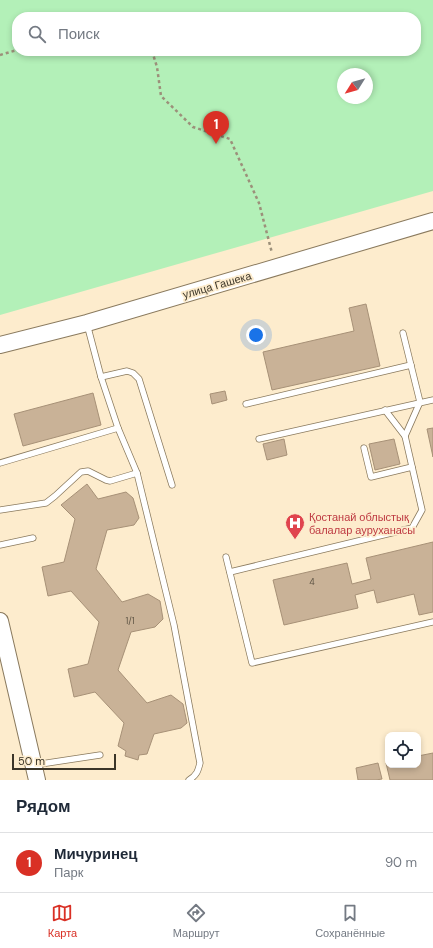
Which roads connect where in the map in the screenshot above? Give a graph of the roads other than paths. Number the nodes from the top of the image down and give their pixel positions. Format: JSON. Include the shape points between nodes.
{"nodes":[{"id":1,"x":433,"y":222,"type":"edge"},
{"id":2,"x":87,"y":324,"type":"junction"},
{"id":3,"x":403,"y":333,"type":"dead end"},
{"id":4,"x":0,"y":345,"type":"edge"},
{"id":5,"x":411,"y":365,"type":"junction"},
{"id":6,"x":101,"y":376,"type":"junction"},
{"id":7,"x":433,"y":400,"type":"edge"},
{"id":8,"x":420,"y":402,"type":"junction"},
{"id":9,"x":246,"y":404,"type":"dead end"},
{"id":10,"x":385,"y":410,"type":"junction"},
{"id":11,"x":118,"y":428,"type":"junction"},
{"id":12,"x":406,"y":436,"type":"junction"},
{"id":13,"x":259,"y":439,"type":"dead end"},
{"id":14,"x":364,"y":448,"type":"dead end"},
{"id":15,"x":0,"y":463,"type":"edge"},
{"id":16,"x":412,"y":466,"type":"junction"},
{"id":17,"x":137,"y":473,"type":"junction"},
{"id":18,"x":172,"y":485,"type":"dead end"},
{"id":19,"x":0,"y":510,"type":"edge"},
{"id":20,"x":33,"y":538,"type":"dead end"},
{"id":21,"x":0,"y":545,"type":"edge"},
{"id":22,"x":226,"y":557,"type":"dead end"},
{"id":23,"x":230,"y":572,"type":"junction"},
{"id":24,"x":0,"y":621,"type":"edge"},
{"id":25,"x":433,"y":622,"type":"edge"},
{"id":26,"x":100,"y":755,"type":"dead end"},
{"id":27,"x":36,"y":773,"type":"edge"},
{"id":28,"x":189,"y":780,"type":"edge"}],
"edges":[{"from":1,"to":2,"type":"main road","name":"улица Гашека"},
{"from":2,"to":4,"type":"main road","name":"улица Гашека"},
{"from":2,"to":6,"type":"lane"},
{"from":3,"to":5,"type":"lane"},
{"from":5,"to":8,"type":"lane"},
{"from":5,"to":9,"type":"lane"},
{"from":6,"to":11,"type":"lane"},
{"from":6,"to":18,"type":"lane","via":[[127,371],[139,379]]},
{"from":7,"to":8,"type":"lane"},
{"from":8,"to":10,"type":"lane"},
{"from":8,"to":12,"type":"lane"},
{"from":10,"to":12,"type":"lane"},
{"from":10,"to":13,"type":"lane"},
{"from":11,"to":15,"type":"lane"},
{"from":11,"to":17,"type":"lane"},
{"from":12,"to":16,"type":"lane"},
{"from":14,"to":16,"type":"lane","via":[[371,477]]},
{"from":16,"to":23,"type":"lane","via":[[422,510],[412,528]]},
{"from":17,"to":19,"type":"lane","via":[[110,481],[88,471],[81,472],[46,502]]},
{"from":17,"to":28,"type":"lane","via":[[174,625],[200,763],[194,777]]},
{"from":20,"to":21,"type":"lane"},
{"from":22,"to":23,"type":"lane"},
{"from":23,"to":25,"type":"lane","via":[[252,663]]},
{"from":24,"to":27,"type":"main road"},
{"from":26,"to":27,"type":"lane"}]}
